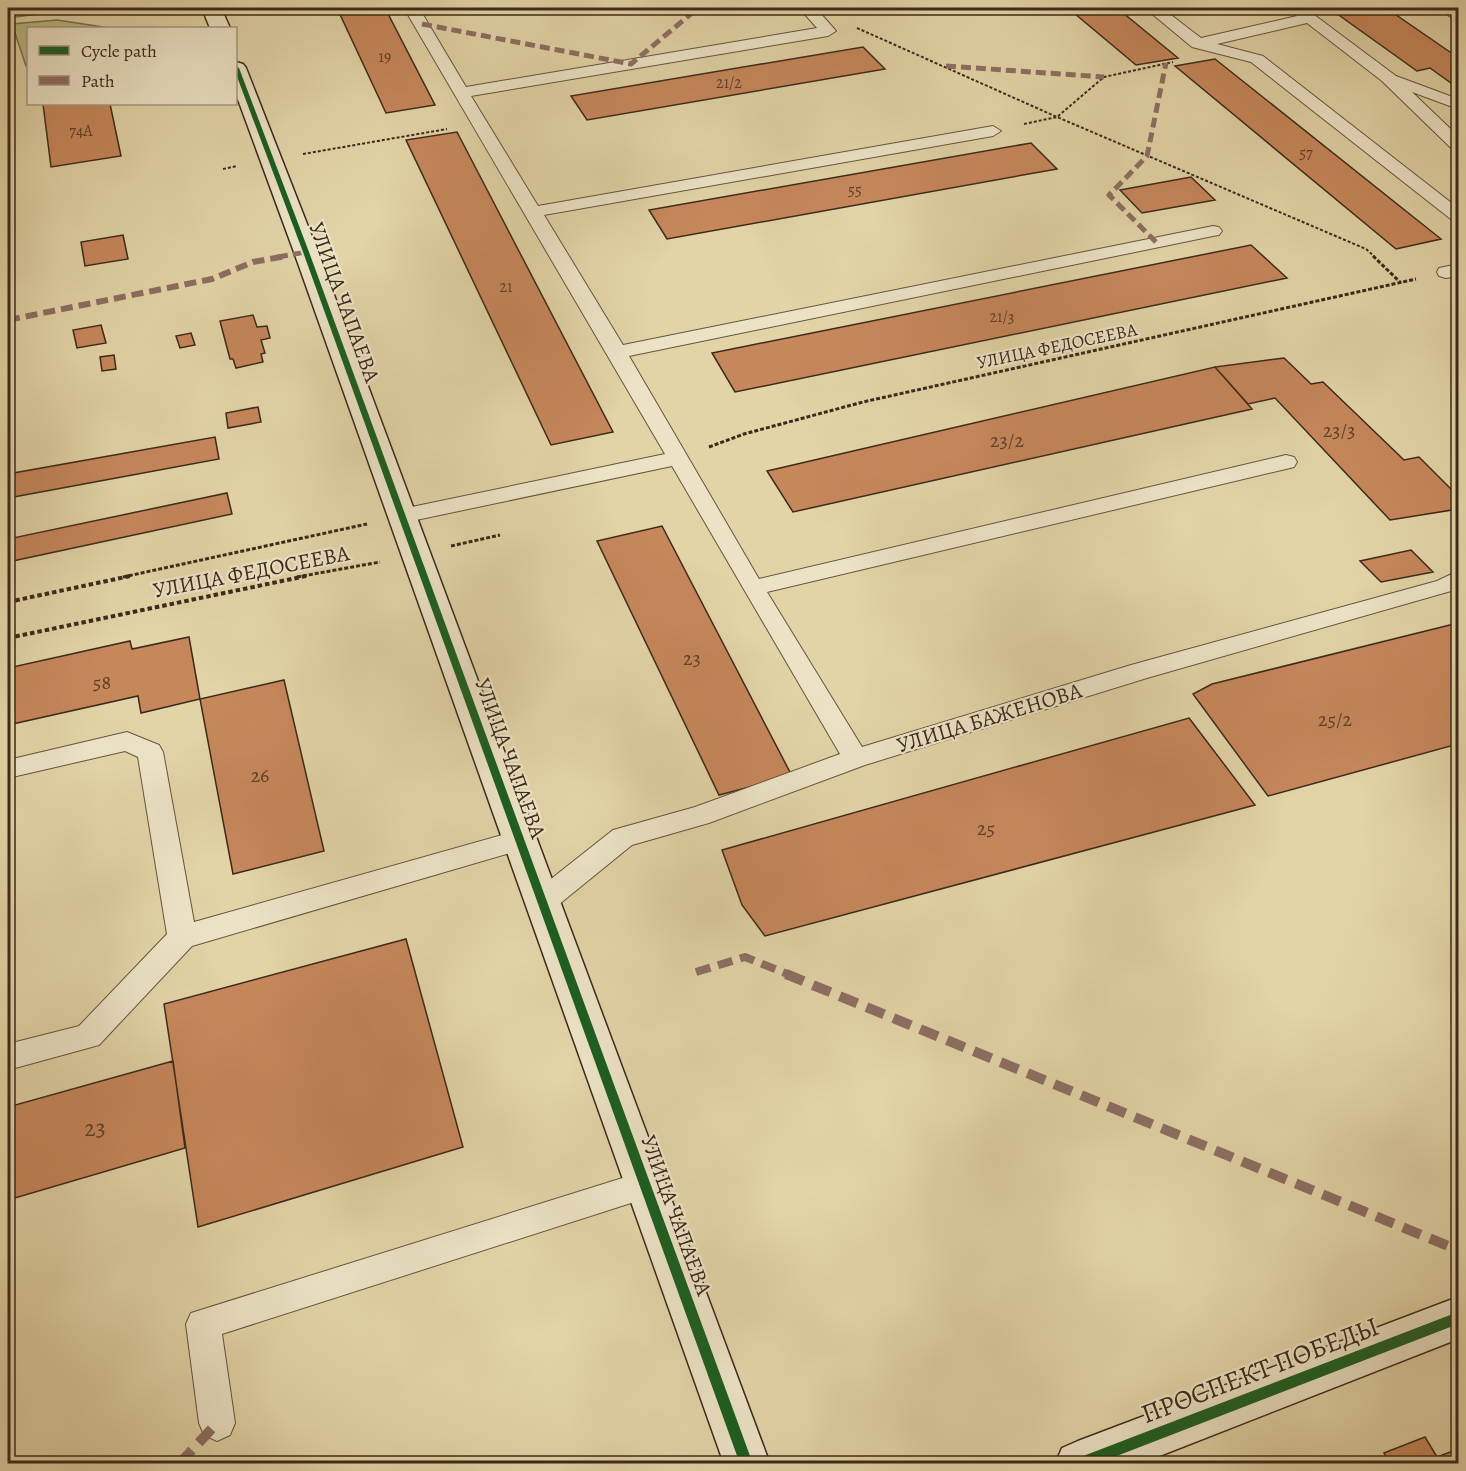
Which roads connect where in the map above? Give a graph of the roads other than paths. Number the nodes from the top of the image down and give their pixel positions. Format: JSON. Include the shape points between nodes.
{"nodes":[{"id":1,"x":212,"y":8,"type":"edge"},
{"id":2,"x":412,"y":8,"type":"edge"},
{"id":3,"x":833,"y":8,"type":"edge"},
{"id":4,"x":1153,"y":8,"type":"edge"},
{"id":5,"x":1296,"y":8,"type":"edge"},
{"id":6,"x":1447,"y":8,"type":"edge"},
{"id":7,"x":1458,"y":16,"type":"edge"},
{"id":8,"x":1310,"y":18,"type":"junction"},
{"id":9,"x":220,"y":27,"type":"edge"},
{"id":10,"x":1198,"y":44,"type":"junction"},
{"id":11,"x":237,"y":71,"type":"edge"},
{"id":12,"x":1388,"y":78,"type":"junction"},
{"id":13,"x":461,"y":93,"type":"junction"},
{"id":14,"x":1458,"y":104,"type":"edge"},
{"id":15,"x":993,"y":131,"type":"road end"},
{"id":16,"x":1458,"y":145,"type":"edge"},
{"id":17,"x":532,"y":212,"type":"junction"},
{"id":18,"x":1458,"y":216,"type":"edge"},
{"id":19,"x":1213,"y":231,"type":"dead end"},
{"id":20,"x":617,"y":352,"type":"junction"},
{"id":21,"x":677,"y":458,"type":"junction"},
{"id":22,"x":1286,"y":462,"type":"dead end"},
{"id":23,"x":402,"y":516,"type":"junction"},
{"id":24,"x":1458,"y":579,"type":"edge"},
{"id":25,"x":753,"y":588,"type":"junction"},
{"id":26,"x":856,"y":758,"type":"junction"},
{"id":27,"x":8,"y":769,"type":"edge"},
{"id":28,"x":520,"y":840,"type":"junction"},
{"id":29,"x":542,"y":902,"type":"junction"},
{"id":30,"x":182,"y":937,"type":"junction"},
{"id":31,"x":8,"y":1057,"type":"edge"},
{"id":32,"x":645,"y":1185,"type":"junction"},
{"id":33,"x":1458,"y":1318,"type":"edge"},
{"id":34,"x":217,"y":1423,"type":"dead end"},
{"id":35,"x":747,"y":1464,"type":"edge"},
{"id":36,"x":1078,"y":1464,"type":"edge"}],
"edges":[{"from":1,"to":9,"type":"street"},
{"from":2,"to":13,"type":"lane"},
{"from":3,"to":13,"type":"lane","via":[[810,11],[828,31]]},
{"from":4,"to":10,"type":"lane"},
{"from":5,"to":8,"type":"lane"},
{"from":6,"to":7,"type":"lane"},
{"from":8,"to":10,"type":"lane"},
{"from":8,"to":12,"type":"lane"},
{"from":10,"to":18,"type":"lane","via":[[1257,59]]},
{"from":11,"to":23,"type":"street","name":"УЛИЦА ЧАПАЕВА"},
{"from":12,"to":14,"type":"lane"},
{"from":12,"to":16,"type":"lane"},
{"from":13,"to":17,"type":"lane"},
{"from":15,"to":17,"type":"lane"},
{"from":17,"to":20,"type":"lane"},
{"from":19,"to":20,"type":"lane"},
{"from":20,"to":21,"type":"lane"},
{"from":21,"to":23,"type":"lane"},
{"from":21,"to":25,"type":"lane"},
{"from":22,"to":25,"type":"lane"},
{"from":23,"to":28,"type":"street","name":"УЛИЦА ЧАПАЕВА"},
{"from":24,"to":26,"type":"lane","name":"УЛИЦА БАЖЕНОВА","via":[[1445,586],[1140,670]]},
{"from":25,"to":26,"type":"lane"},
{"from":26,"to":29,"type":"lane","name":"УЛИЦА БАЖЕНОВА","via":[[700,816],[623,837]]},
{"from":27,"to":30,"type":"lane","via":[[127,741],[150,752]]},
{"from":28,"to":29,"type":"street","name":"УЛИЦА ЧАПАЕВА"},
{"from":28,"to":30,"type":"lane"},
{"from":29,"to":32,"type":"street","name":"УЛИЦА ЧАПАЕВА"},
{"from":30,"to":31,"type":"lane","via":[[88,1036]]},
{"from":32,"to":34,"type":"lane","via":[[203,1324]]},
{"from":32,"to":35,"type":"street","name":"УЛИЦА ЧАПАЕВА"},
{"from":33,"to":36,"type":"street","name":"ПРОСПЕКТ ПОБЕДЫ"}]}
